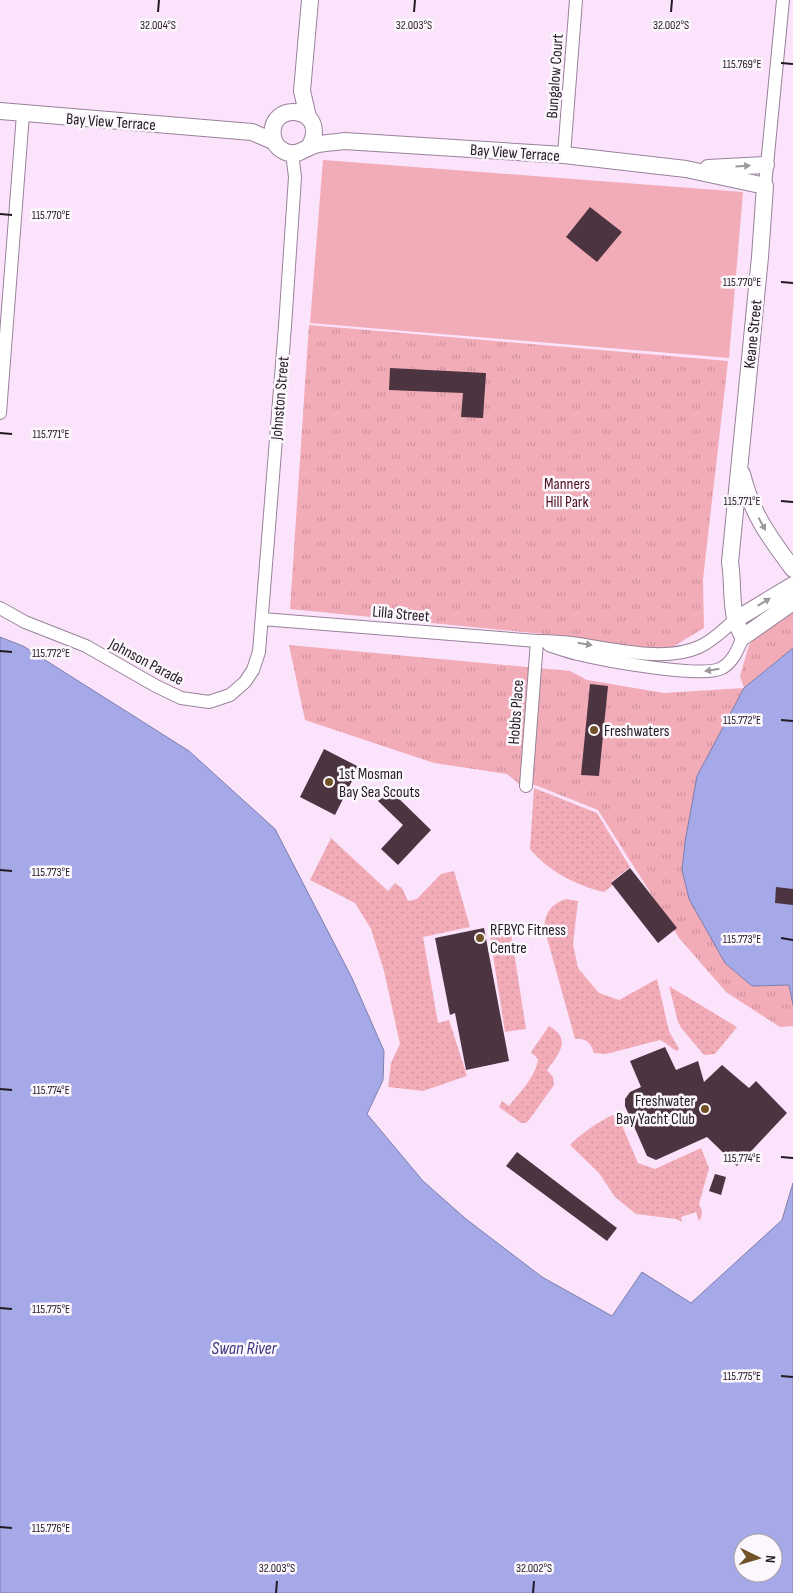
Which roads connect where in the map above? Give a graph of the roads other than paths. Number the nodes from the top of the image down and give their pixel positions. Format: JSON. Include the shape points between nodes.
{"nodes":[{"id":1,"x":310,"y":0,"type":"edge"},
{"id":2,"x":576,"y":0,"type":"edge"},
{"id":3,"x":783,"y":0,"type":"edge"},
{"id":4,"x":302,"y":91,"type":"junction"},
{"id":5,"x":0,"y":111,"type":"edge"},
{"id":6,"x":292,"y":112,"type":"junction"},
{"id":7,"x":23,"y":114,"type":"junction"},
{"id":8,"x":276,"y":121,"type":"junction"},
{"id":9,"x":311,"y":122,"type":"junction"},
{"id":10,"x":252,"y":132,"type":"junction"},
{"id":11,"x":344,"y":141,"type":"junction"},
{"id":12,"x":275,"y":142,"type":"junction"},
{"id":13,"x":302,"y":150,"type":"junction"},
{"id":14,"x":564,"y":155,"type":"junction"},
{"id":15,"x":766,"y":165,"type":"junction"},
{"id":16,"x":686,"y":169,"type":"junction"},
{"id":17,"x":764,"y":186,"type":"junction"},
{"id":18,"x":0,"y":413,"type":"edge"},
{"id":19,"x":739,"y":462,"type":"junction"},
{"id":20,"x":793,"y":568,"type":"edge"},
{"id":21,"x":793,"y":585,"type":"edge"},
{"id":22,"x":793,"y":602,"type":"edge"},
{"id":23,"x":0,"y":608,"type":"edge"},
{"id":24,"x":262,"y":619,"type":"junction"},
{"id":25,"x":735,"y":620,"type":"junction"},
{"id":26,"x":743,"y":637,"type":"junction"},
{"id":27,"x":537,"y":641,"type":"junction"},
{"id":28,"x":526,"y":786,"type":"dead end"}],
"edges":[{"from":1,"to":4,"type":"street"},
{"from":2,"to":14,"type":"street","name":"Bungalow Court"},
{"from":3,"to":15,"type":"street","name":"Keane Street"},
{"from":4,"to":6,"type":"street"},
{"from":4,"to":9,"type":"street"},
{"from":5,"to":7,"type":"street","name":"Bay View Terrace"},
{"from":6,"to":8,"type":"street","via":[[283,114]]},
{"from":6,"to":9,"type":"street","via":[[302,113]]},
{"from":7,"to":10,"type":"street","name":"Bay View Terrace"},
{"from":7,"to":18,"type":"street"},
{"from":8,"to":10,"type":"street","name":"Bay View Terrace"},
{"from":8,"to":12,"type":"street","via":[[273,130]]},
{"from":9,"to":11,"type":"street","name":"Bay View Terrace"},
{"from":9,"to":13,"type":"street","via":[[314,135]]},
{"from":10,"to":12,"type":"street","name":"Bay View Terrace"},
{"from":11,"to":13,"type":"street","name":"Bay View Terrace"},
{"from":11,"to":14,"type":"street","name":"Bay View Terrace"},
{"from":12,"to":13,"type":"street","via":[[280,148]]},
{"from":13,"to":24,"type":"street","name":"Johnston Street","via":[[295,177]]},
{"from":14,"to":16,"type":"street","name":"Bay View Terrace"},
{"from":16,"to":15,"type":"street","name":"Bay View Terrace","one_way":true},
{"from":15,"to":17,"type":"street","name":"Keane Street"},
{"from":16,"to":17,"type":"street","name":"Bay View Terrace"},
{"from":17,"to":19,"type":"street","name":"Keane Street"},
{"from":19,"to":20,"type":"street","one_way":true,"via":[[751,505],[764,530]]},
{"from":19,"to":25,"type":"street","name":"Keane Street","via":[[730,562]]},
{"from":25,"to":21,"type":"street","one_way":true},
{"from":22,"to":26,"type":"street"},
{"from":23,"to":24,"type":"street","name":"Johnson Parade","via":[[25,622],[86,646],[172,694],[209,702],[230,695],[253,670],[259,652]]},
{"from":24,"to":27,"type":"street","name":"Lilla Street"},
{"from":25,"to":26,"type":"street","name":"Keane Street"},
{"from":27,"to":25,"type":"street","name":"Lilla Street","one_way":true,"via":[[570,642],[664,655],[699,647]]},
{"from":26,"to":27,"type":"street","name":"Lilla Street","one_way":true,"via":[[728,663],[720,669],[705,672],[666,670],[577,654]]},
{"from":27,"to":28,"type":"street","name":"Hobbs Place"}]}
